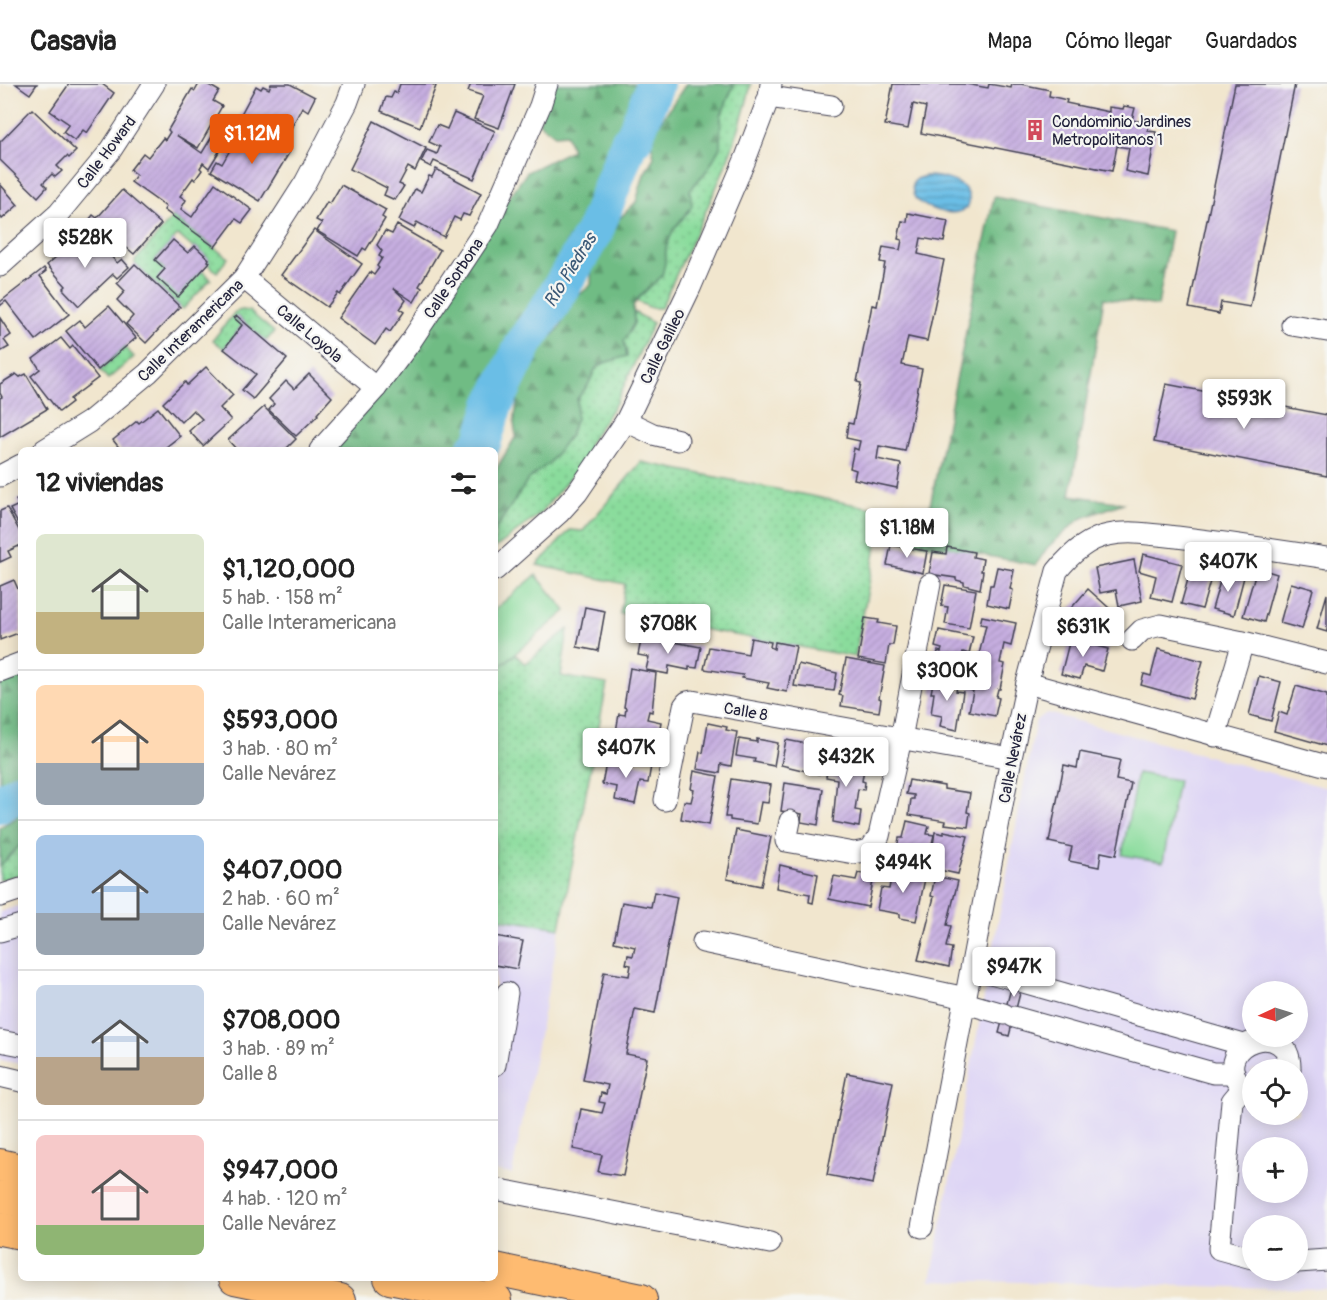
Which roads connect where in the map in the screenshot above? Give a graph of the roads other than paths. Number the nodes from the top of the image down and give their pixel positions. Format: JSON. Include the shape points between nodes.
{"nodes":[{"id":1,"x":154,"y":84,"type":"edge"},
{"id":2,"x":354,"y":84,"type":"edge"},
{"id":3,"x":547,"y":84,"type":"edge"},
{"id":4,"x":770,"y":90,"type":"edge"},
{"id":5,"x":831,"y":105,"type":"dead end"},
{"id":6,"x":0,"y":266,"type":"edge"},
{"id":7,"x":244,"y":278,"type":"junction"},
{"id":8,"x":1292,"y":325,"type":"dead end"},
{"id":9,"x":1327,"y":331,"type":"edge"},
{"id":10,"x":376,"y":388,"type":"junction"},
{"id":11,"x":626,"y":421,"type":"junction"},
{"id":12,"x":678,"y":440,"type":"dead end"},
{"id":13,"x":49,"y":447,"type":"edge"},
{"id":14,"x":323,"y":447,"type":"edge"},
{"id":15,"x":18,"y":467,"type":"edge"},
{"id":16,"x":0,"y":476,"type":"edge"},
{"id":17,"x":1327,"y":558,"type":"edge"},
{"id":18,"x":498,"y":567,"type":"edge"},
{"id":19,"x":930,"y":584,"type":"dead end"},
{"id":20,"x":1132,"y":640,"type":"dead end"},
{"id":21,"x":1244,"y":642,"type":"junction"},
{"id":22,"x":1327,"y":663,"type":"edge"},
{"id":23,"x":18,"y":664,"type":"edge"},
{"id":24,"x":0,"y":671,"type":"edge"},
{"id":25,"x":1027,"y":683,"type":"junction"},
{"id":26,"x":1215,"y":736,"type":"junction"},
{"id":27,"x":901,"y":739,"type":"junction"},
{"id":28,"x":1011,"y":758,"type":"junction"},
{"id":29,"x":1327,"y":766,"type":"edge"},
{"id":30,"x":665,"y":800,"type":"dead end"},
{"id":31,"x":788,"y":831,"type":"dead end"},
{"id":32,"x":18,"y":890,"type":"edge"},
{"id":33,"x":0,"y":896,"type":"edge"},
{"id":34,"x":18,"y":926,"type":"edge"},
{"id":35,"x":0,"y":931,"type":"edge"},
{"id":36,"x":703,"y":942,"type":"dead end"},
{"id":37,"x":972,"y":968,"type":"junction"},
{"id":38,"x":507,"y":993,"type":"dead end"},
{"id":39,"x":965,"y":1001,"type":"junction"},
{"id":40,"x":0,"y":1041,"type":"edge"},
{"id":41,"x":18,"y":1044,"type":"edge"},
{"id":42,"x":1242,"y":1044,"type":"edge"},
{"id":43,"x":498,"y":1047,"type":"edge"},
{"id":44,"x":1242,"y":1047,"type":"edge"},
{"id":45,"x":0,"y":1076,"type":"edge"},
{"id":46,"x":18,"y":1080,"type":"edge"},
{"id":47,"x":1242,"y":1083,"type":"edge"},
{"id":48,"x":1242,"y":1085,"type":"edge"},
{"id":49,"x":1242,"y":1086,"type":"edge"},
{"id":50,"x":0,"y":1165,"type":"edge"},
{"id":51,"x":18,"y":1169,"type":"edge"},
{"id":52,"x":498,"y":1190,"type":"edge"},
{"id":53,"x":0,"y":1197,"type":"edge"},
{"id":54,"x":18,"y":1200,"type":"edge"},
{"id":55,"x":922,"y":1227,"type":"dead end"},
{"id":56,"x":0,"y":1229,"type":"edge"},
{"id":57,"x":18,"y":1232,"type":"edge"},
{"id":58,"x":770,"y":1243,"type":"dead end"},
{"id":59,"x":1242,"y":1255,"type":"edge"},
{"id":60,"x":1327,"y":1260,"type":"edge"},
{"id":61,"x":1308,"y":1261,"type":"edge"},
{"id":62,"x":498,"y":1270,"type":"edge"},
{"id":63,"x":249,"y":1281,"type":"edge"},
{"id":64,"x":404,"y":1281,"type":"edge"},
{"id":65,"x":340,"y":1300,"type":"edge"},
{"id":66,"x":495,"y":1300,"type":"edge"},
{"id":67,"x":641,"y":1300,"type":"edge"}],
"edges":[{"from":1,"to":6,"type":"street","name":"Calle Howard","via":[[111,150],[59,213]]},
{"from":2,"to":7,"type":"street","name":"Calle Interamericana","via":[[305,183]]},
{"from":3,"to":10,"type":"street","name":"Calle Sorbona","via":[[489,225]]},
{"from":4,"to":5,"type":"street"},
{"from":4,"to":11,"type":"street","name":"Calle Galileo","via":[[745,160],[690,288]]},
{"from":7,"to":10,"type":"street","name":"Calle Loyola"},
{"from":7,"to":13,"type":"street","name":"Calle Interamericana","via":[[148,373],[89,422]]},
{"from":8,"to":9,"type":"street"},
{"from":10,"to":14,"type":"street","name":"Calle Sorbona"},
{"from":11,"to":12,"type":"street"},
{"from":11,"to":18,"type":"street","name":"Calle Galileo","via":[[571,500]]},
{"from":15,"to":16,"type":"street"},
{"from":17,"to":25,"type":"street","name":"Calle Nevárez","via":[[1139,533],[1106,535],[1068,556],[1057,571]]},
{"from":19,"to":27,"type":"street"},
{"from":20,"to":21,"type":"street","via":[[1142,630],[1161,625]]},
{"from":21,"to":22,"type":"street"},
{"from":21,"to":26,"type":"street"},
{"from":23,"to":24,"type":"street"},
{"from":25,"to":26,"type":"street"},
{"from":25,"to":28,"type":"street","name":"Calle Nevárez"},
{"from":26,"to":29,"type":"street"},
{"from":27,"to":28,"type":"street","name":"Calle 8"},
{"from":27,"to":30,"type":"street","name":"Calle 8","via":[[687,702]]},
{"from":27,"to":31,"type":"street","via":[[879,836],[870,850],[854,853]]},
{"from":28,"to":37,"type":"street","name":"Calle Nevárez"},
{"from":32,"to":33,"type":"street"},
{"from":34,"to":35,"type":"street"},
{"from":36,"to":39,"type":"street"},
{"from":37,"to":39,"type":"street","name":"Calle Nevárez"},
{"from":37,"to":42,"type":"street"},
{"from":38,"to":43,"type":"street"},
{"from":39,"to":48,"type":"street"},
{"from":39,"to":55,"type":"street","name":"Calle Nevárez"},
{"from":40,"to":41,"type":"street"},
{"from":44,"to":47,"type":"street","via":[[1233,1063]]},
{"from":45,"to":46,"type":"street"},
{"from":49,"to":59,"type":"street","via":[[1232,1101],[1219,1249]]},
{"from":50,"to":51,"type":"highway"},
{"from":52,"to":58,"type":"street"},
{"from":53,"to":54,"type":"highway"},
{"from":56,"to":57,"type":"highway"},
{"from":60,"to":61,"type":"street"},
{"from":62,"to":67,"type":"highway"},
{"from":63,"to":65,"type":"highway"},
{"from":64,"to":66,"type":"highway"}]}
